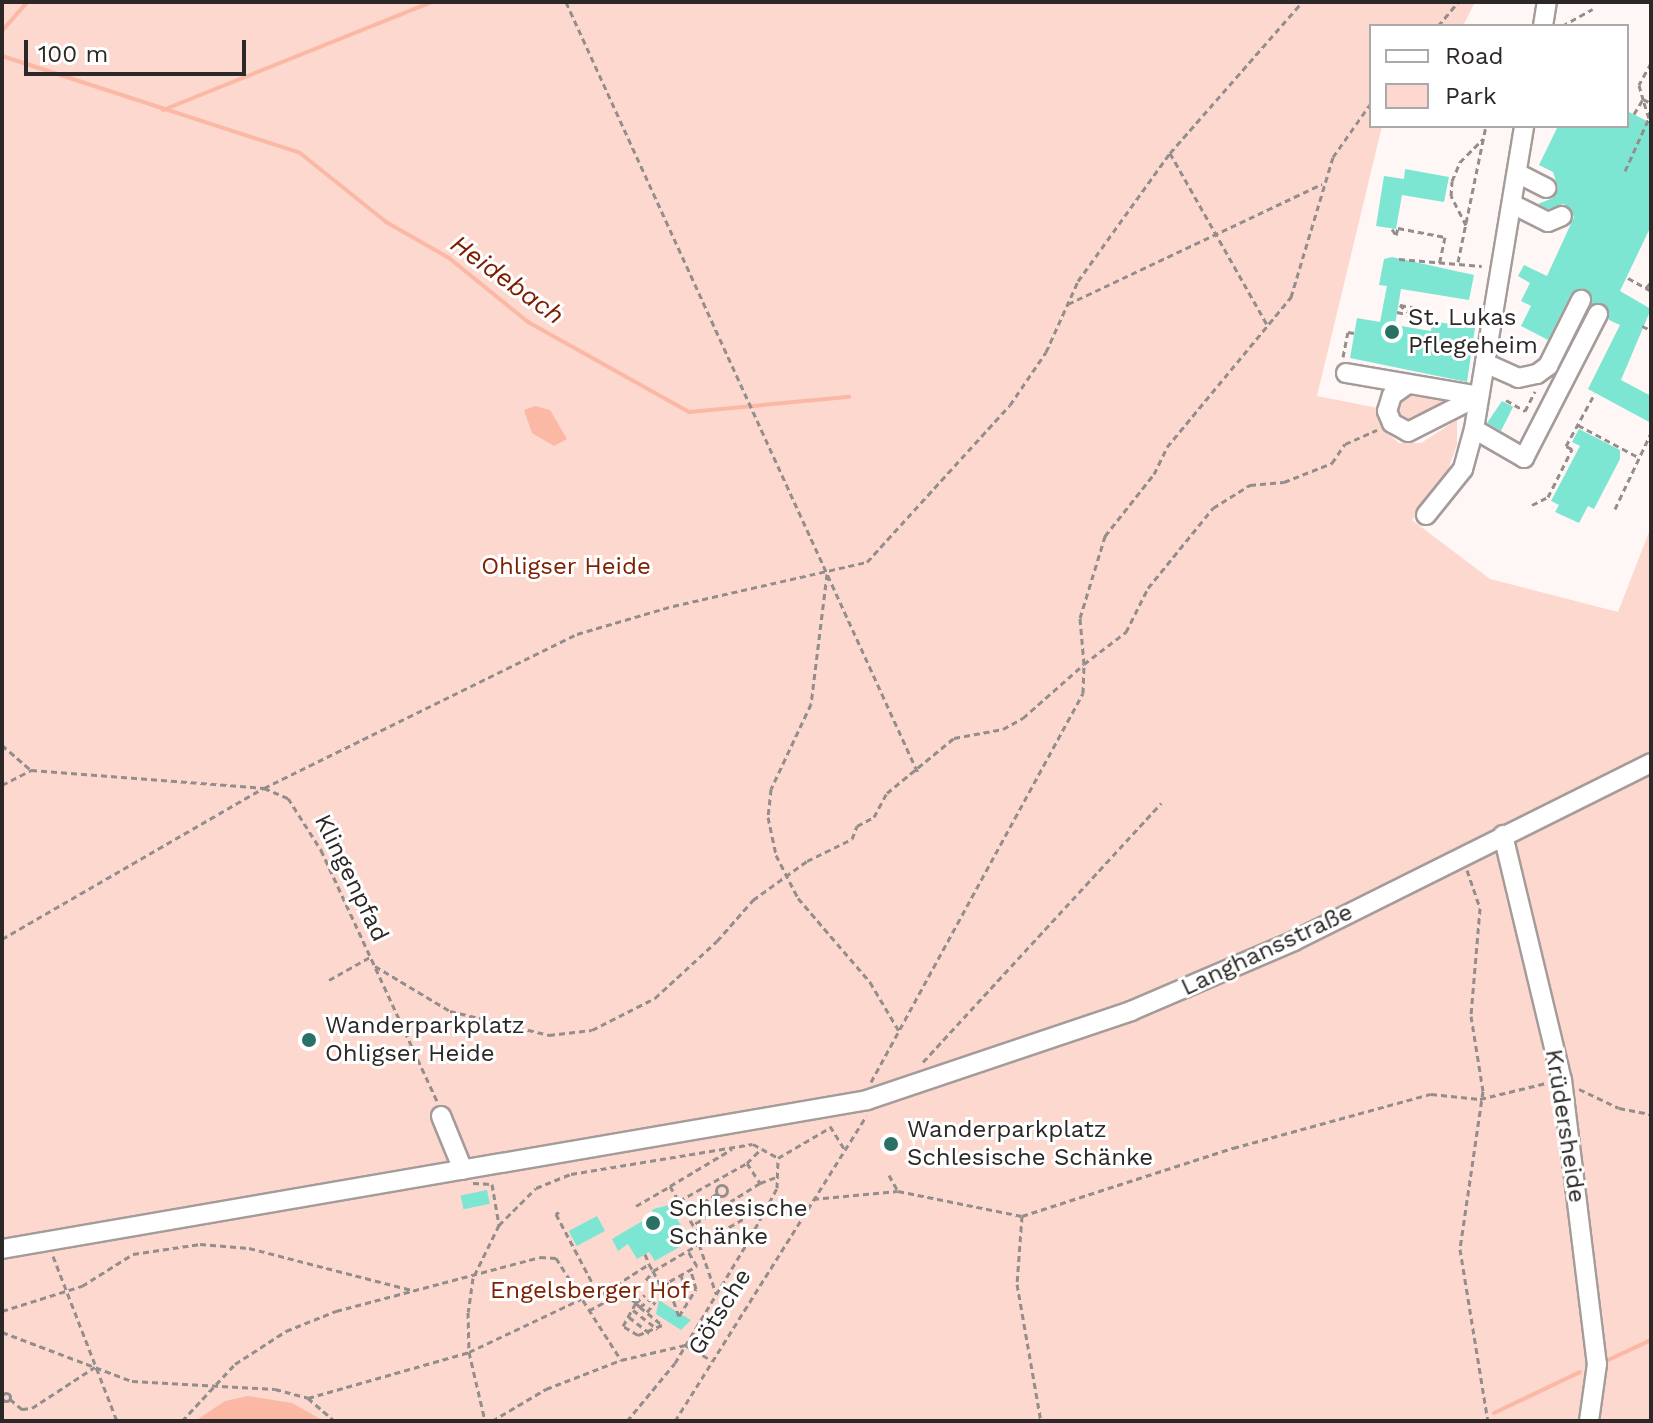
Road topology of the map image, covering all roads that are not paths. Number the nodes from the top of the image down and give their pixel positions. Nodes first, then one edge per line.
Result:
1 (1547, 2) edge
2 (1543, 24) edge
3 (1524, 128) edge
4 (1517, 173) junction
5 (1546, 188) dead end
6 (1512, 204) junction
7 (1562, 216) dead end
8 (1581, 300) dead end
9 (1598, 314) dead end
10 (1485, 363) junction
11 (1344, 366) road end
12 (1408, 384) junction
13 (1479, 396) junction
14 (1474, 429) junction
15 (1426, 515) dead end
16 (1651, 763) edge
17 (1503, 835) junction
18 (441, 1116) road end
19 (467, 1174) junction
20 (2, 1249) edge
21 (1589, 1421) edge

1 - 2 street
3 - 4 street
4 - 5 street
4 - 6 street
6 - 7 street
6 - 10 street
8 - 10 street
9 - 14 street
10 - 13 street
11 - 12 street
12 - 13 street
12 - 13 street
13 - 14 street
14 - 15 street
16 - 17 street, Langhansstraße
17 - 19 street, Langhansstraße
17 - 21 street, Krüdersheide
18 - 19 street
19 - 20 street

